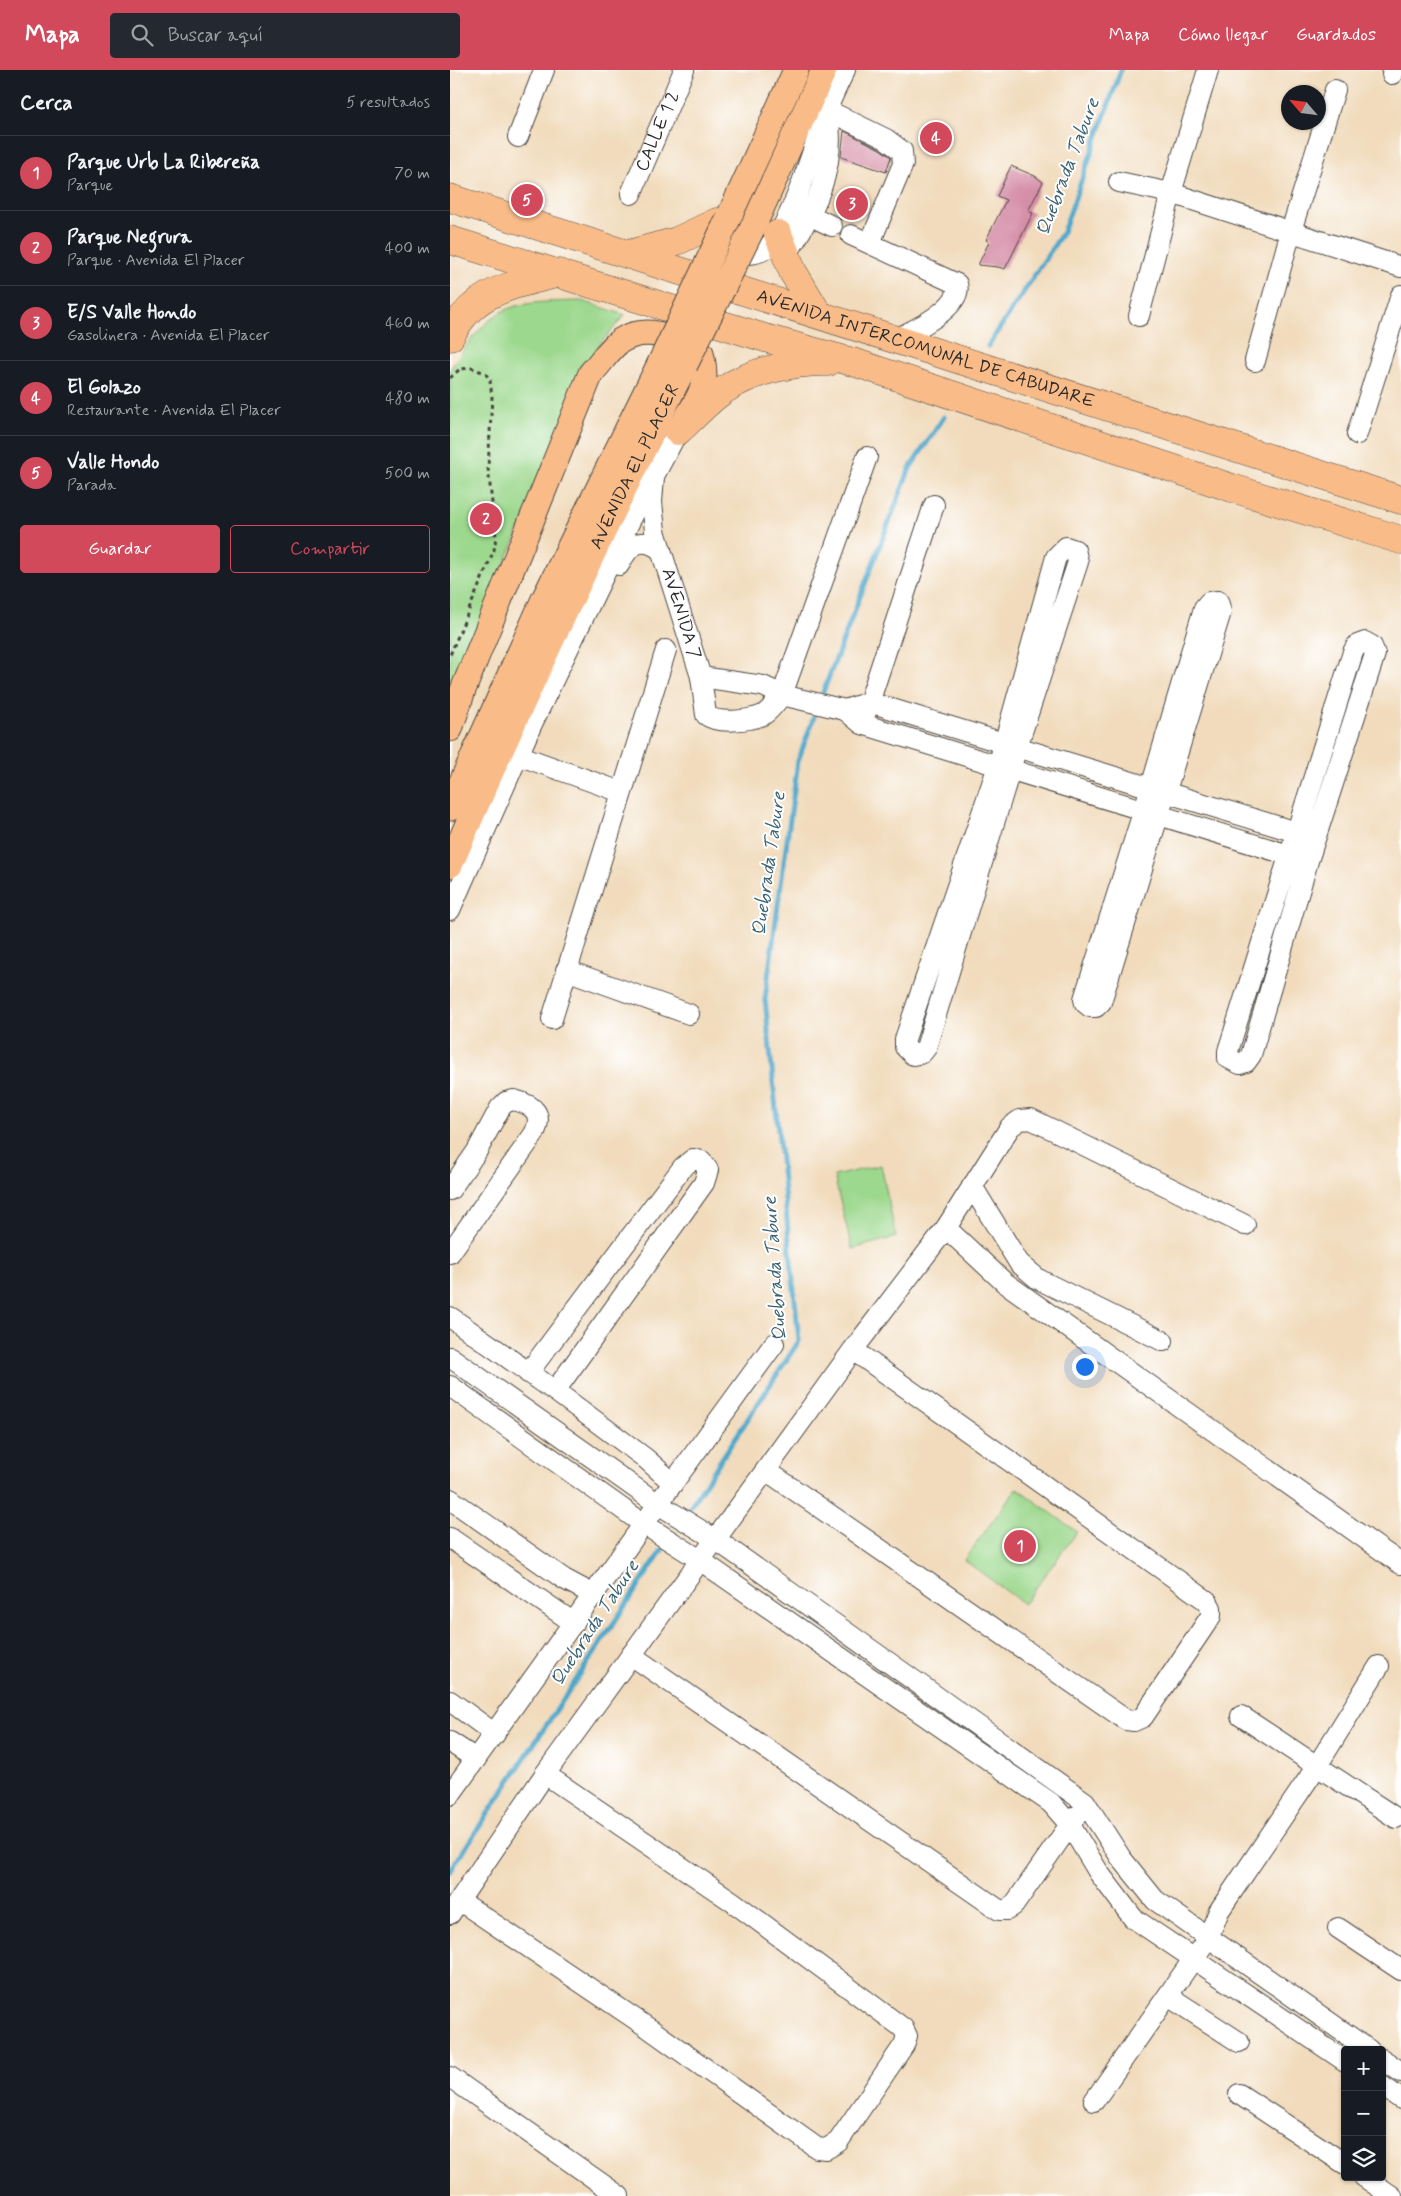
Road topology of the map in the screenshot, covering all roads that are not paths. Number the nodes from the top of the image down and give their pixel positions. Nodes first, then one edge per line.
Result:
1 (544, 70) edge
2 (684, 70) edge
3 (783, 70) edge
4 (796, 70) edge
5 (824, 70) edge
6 (845, 70) edge
7 (1208, 70) edge
8 (1335, 90) dead end
9 (827, 110) junction
10 (518, 137) dead end
11 (1119, 182) dead end
12 (1171, 193) junction
13 (631, 194) dead end
14 (450, 198) edge
15 (811, 216) junction
16 (722, 221) junction
17 (832, 226) dead end
18 (1291, 230) junction
19 (852, 235) dead end
20 (450, 240) edge
21 (870, 244) junction
22 (782, 245) junction
23 (629, 254) junction
24 (1401, 267) edge
25 (560, 273) junction
26 (1401, 295) edge
27 (818, 314) junction
28 (1139, 316) dead end
29 (450, 337) edge
30 (895, 339) junction
31 (675, 360) junction
32 (1255, 361) dead end
33 (856, 363) junction
34 (678, 431) junction
35 (1358, 434) dead end
36 (867, 457) dead end
37 (654, 477) junction
38 (1401, 500) edge
39 (934, 505) dead end
40 (1401, 540) edge
41 (661, 550) junction
42 (590, 606) junction
43 (666, 650) dead end
44 (1196, 662) dead end
45 (701, 677) junction
46 (463, 690) junction
47 (782, 695) junction
48 (869, 702) junction
49 (1336, 708) junction
50 (845, 710) junction
51 (1355, 714) junction
52 (450, 720) edge
53 (862, 724) junction
54 (450, 729) edge
55 (1011, 745) junction
56 (518, 756) junction
57 (1004, 767) junction
58 (1158, 789) junction
59 (621, 792) junction
60 (450, 808) edge
61 (1150, 813) junction
62 (1306, 835) junction
63 (1300, 858) junction
64 (450, 865) edge
65 (450, 910) edge
66 (566, 970) junction
67 (689, 1014) dead end
68 (552, 1019) dead end
69 (972, 1186) junction
70 (450, 1190) edge
71 (1245, 1225) dead end
72 (946, 1228) junction
73 (450, 1253) edge
74 (450, 1317) edge
75 (1163, 1341) dead end
76 (774, 1344) dead end
77 (853, 1350) junction
78 (450, 1357) edge
79 (528, 1372) junction
80 (450, 1386) edge
81 (555, 1391) junction
82 (767, 1471) junction
83 (673, 1483) junction
84 (450, 1499) edge
85 (658, 1504) junction
86 (642, 1523) junction
87 (712, 1537) junction
88 (450, 1538) edge
89 (697, 1558) junction
90 (1401, 1564) edge
91 (594, 1595) junction
92 (574, 1623) junction
93 (631, 1655) junction
94 (1379, 1666) dead end
95 (450, 1701) edge
96 (1241, 1716) dead end
97 (495, 1734) junction
98 (450, 1742) edge
99 (476, 1759) junction
100 (1318, 1766) junction
101 (544, 1774) junction
102 (450, 1795) edge
103 (1085, 1802) junction
104 (1396, 1818) dead end
105 (1070, 1825) junction
106 (1121, 1858) junction
107 (1099, 1873) junction
108 (455, 1908) edge
109 (1338, 1928) dead end
110 (1208, 1938) junction
111 (1194, 1958) junction
112 (1401, 1970) edge
113 (1168, 1996) junction
114 (1239, 2042) dead end
115 (1363, 2046) edge
116 (1341, 2058) edge
117 (1386, 2062) edge
118 (1401, 2072) edge
119 (450, 2077) edge
120 (1386, 2089) edge
121 (1239, 2094) dead end
122 (1401, 2099) edge
123 (1094, 2102) dead end
124 (1341, 2161) edge
125 (1370, 2181) edge
126 (619, 2196) edge
127 (1392, 2196) edge

1 - 10 street
2 - 13 street, CALLE 1 2
3 - 16 street
4 - 16 main road, AVENIDA EL PLACER
5 - 31 main road, AVENIDA EL PLACER, bridge
6 - 9 street
7 - 12 street
8 - 18 street
9 - 15 street
9 - 21 street
9 - 22 street
11 - 12 street
12 - 18 street
12 - 28 street
14 - 23 highway, AVENIDA INTERCOMUNAL DE CABUDARE
15 - 17 street
15 - 22 street
16 - 22 street
16 - 23 highway
16 - 31 main road, AVENIDA EL PLACER, bridge
18 - 24 street
18 - 32 street
19 - 21 street
20 - 25 highway, AVENIDA INTERCOMUNAL DE CABUDARE
21 - 30 street
22 - 27 highway
23 - 27 highway, AVENIDA INTERCOMUNAL DE CABUDARE
25 - 29 highway
25 - 33 highway, AVENIDA INTERCOMUNAL DE CABUDARE
26 - 35 street
27 - 30 highway, AVENIDA INTERCOMUNAL DE CABUDARE
30 - 38 highway, AVENIDA INTERCOMUNAL DE CABUDARE
31 - 60 main road, AVENIDA EL PLACER
31 - 64 main road, AVENIDA EL PLACER
33 - 34 highway
33 - 40 highway, AVENIDA INTERCOMUNAL DE CABUDARE
34 - 37 street
34 - 46 main road
36 - 47 street
37 - 41 street, AVENIDA 7
37 - 42 street
39 - 48 street
41 - 42 street
41 - 45 street, AVENIDA 7
42 - 56 street
43 - 59 street
44 - 58 street
45 - 47 street, AVENIDA 7
45 - 47 street, AVENIDA 7
46 - 52 street
46 - 54 main road
47 - 50 street
48 - 50 street
48 - 53 street
48 - 55 street
49 - 51 street
49 - 51 street
49 - 62 street
50 - 53 street
51 - 62 street
53 - 57 street
55 - 55 street
55 - 57 street
55 - 58 street
56 - 59 street
56 - 65 street
57 - 57 street
57 - 61 street
58 - 61 street
58 - 62 street
59 - 66 street
61 - 61 street
61 - 63 street
62 - 63 street
63 - 63 street
66 - 67 street
66 - 68 street
69 - 71 street
69 - 72 street
69 - 75 street
70 - 73 street
72 - 77 street
72 - 90 street
74 - 79 street
76 - 83 street
77 - 82 street
77 - 82 street
78 - 85 street
79 - 81 street
79 - 81 street
80 - 86 street
81 - 83 street
82 - 87 street
83 - 85 street
84 - 91 street
85 - 86 street
85 - 87 street
86 - 89 street
86 - 91 street
87 - 89 street
87 - 103 street
88 - 92 street
89 - 93 street
89 - 105 street
91 - 92 street
92 - 97 street
93 - 101 street
93 - 105 street
94 - 100 street
95 - 97 street
96 - 100 street
97 - 99 street
98 - 99 street
99 - 102 street
100 - 104 street
100 - 110 street
101 - 108 street
101 - 108 street
103 - 105 street
103 - 106 street
105 - 107 street
106 - 107 street
106 - 110 street
107 - 111 street
109 - 112 street
110 - 111 street
110 - 115 street
111 - 113 street
111 - 116 street
113 - 114 street
113 - 123 street
117 - 118 street
119 - 126 street
120 - 122 street
121 - 124 street
125 - 127 street

